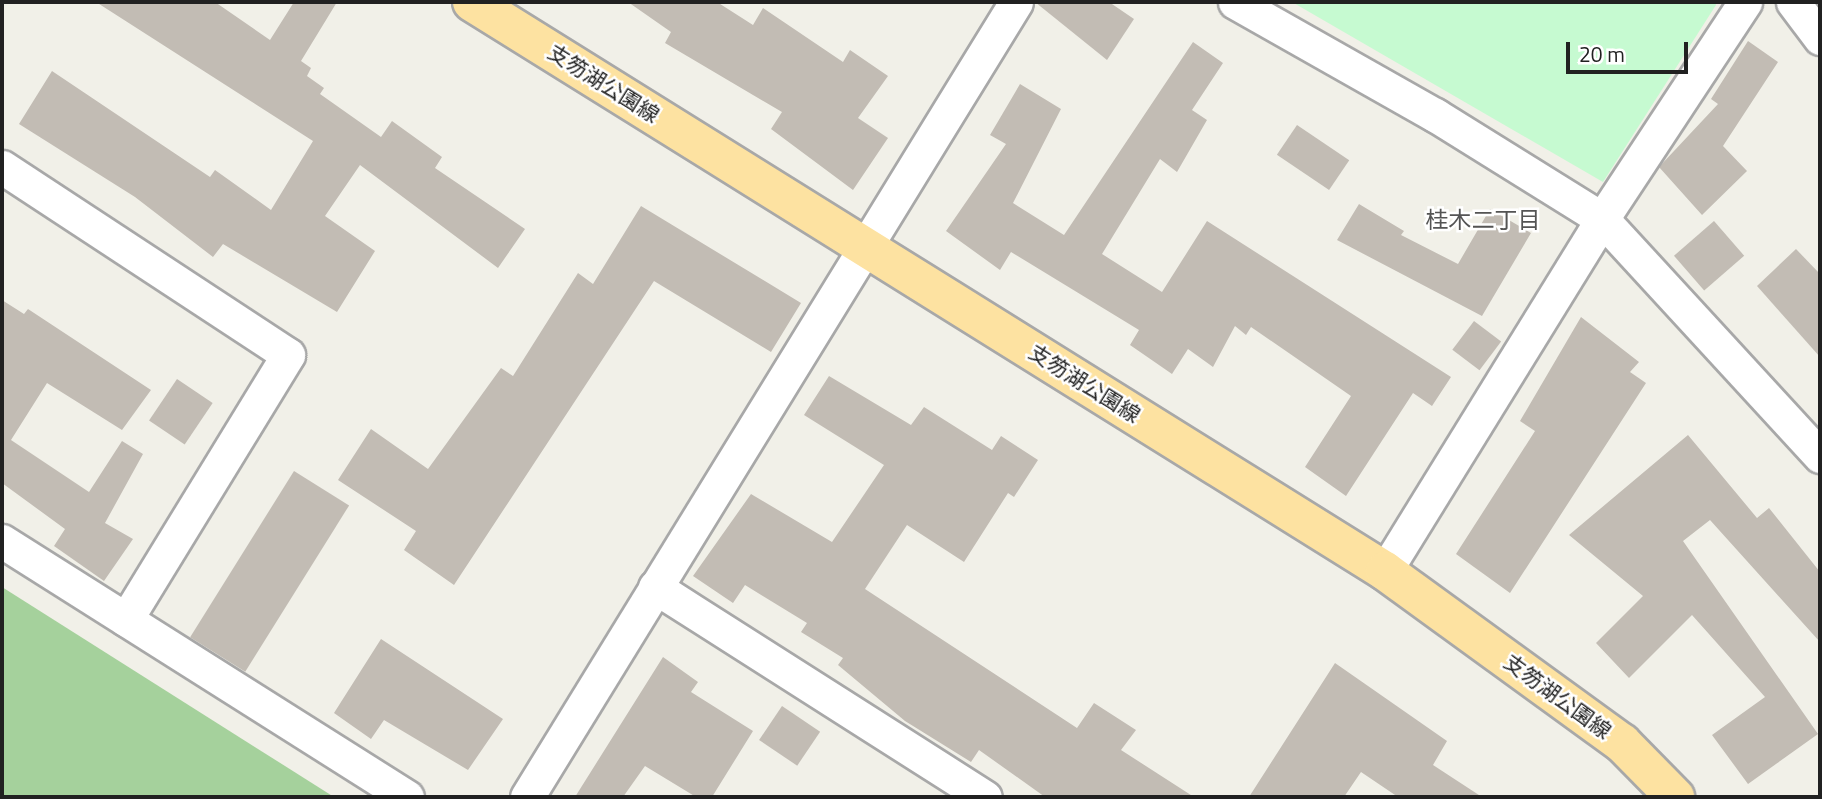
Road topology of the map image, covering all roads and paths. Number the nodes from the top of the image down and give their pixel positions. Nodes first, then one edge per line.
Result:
1 (472, 2) edge
2 (1016, 2) edge
3 (1235, 2) edge
4 (1745, 2) edge
5 (1793, 2) edge
6 (1820, 38) edge
7 (2, 167) edge
8 (1602, 219) junction
9 (864, 244) junction
10 (1820, 456) edge
11 (2, 541) edge
12 (1385, 570) junction
13 (655, 587) junction
14 (126, 619) junction
15 (407, 797) edge
16 (527, 797) edge
17 (985, 797) edge
18 (1675, 797) edge

1 - 9 main road, 支笏湖公園線
2 - 9 street
3 - 8 street
4 - 8 street
5 - 6 street
7 - 14 street
8 - 10 street
8 - 12 street
9 - 12 main road, 支笏湖公園線
9 - 13 street
11 - 14 street
12 - 18 main road, 支笏湖公園線
13 - 16 street
13 - 17 street
14 - 15 street

